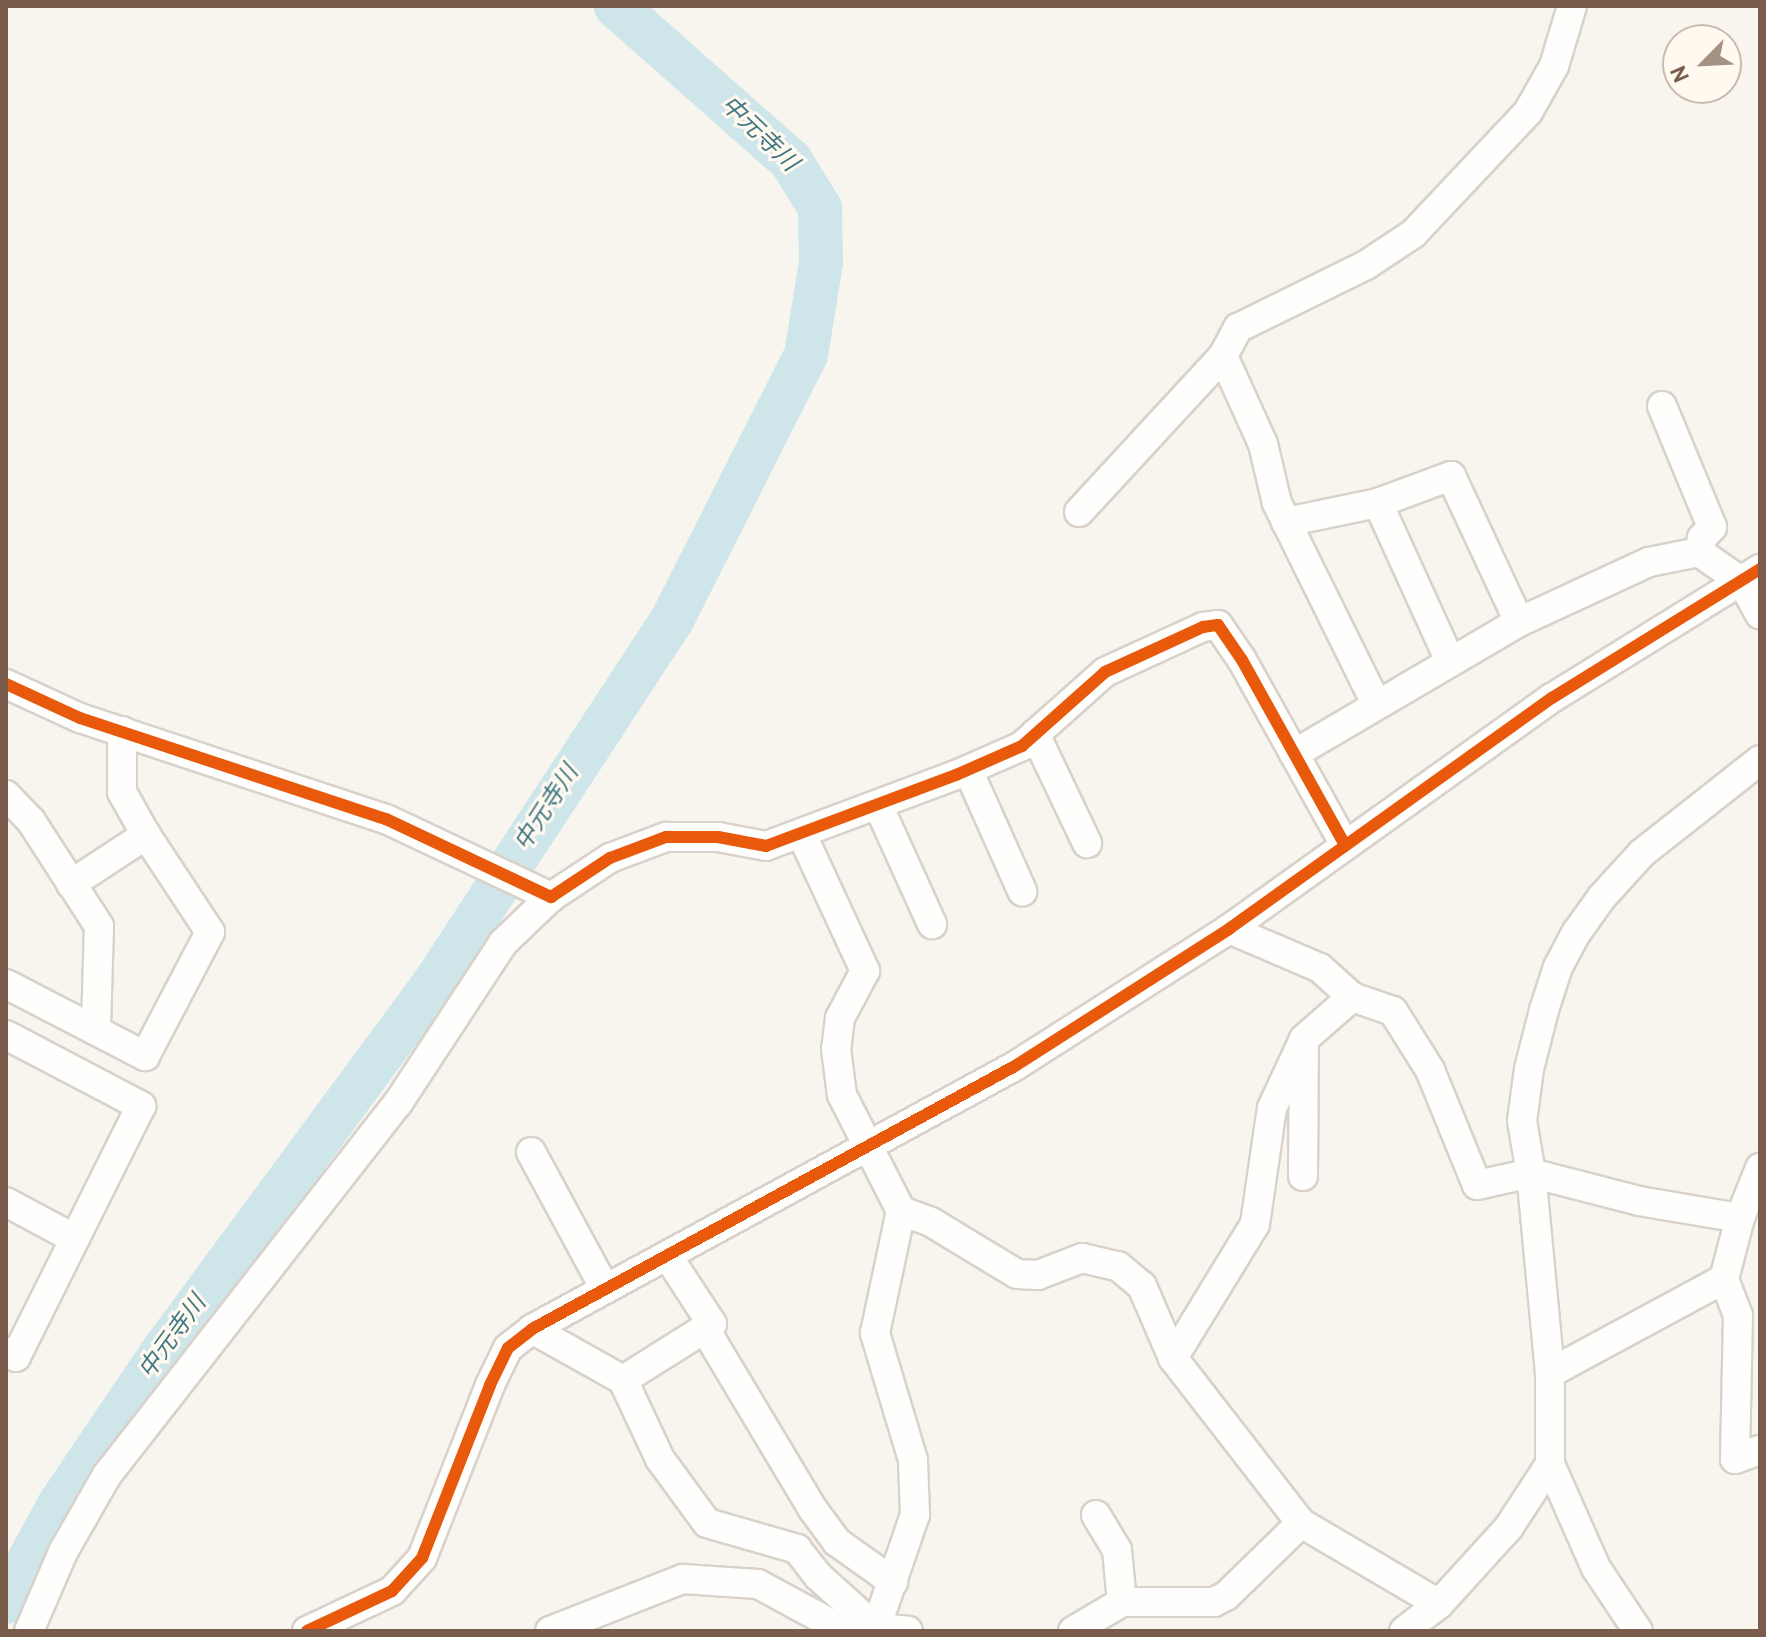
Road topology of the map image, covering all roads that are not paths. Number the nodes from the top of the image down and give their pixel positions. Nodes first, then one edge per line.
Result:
1 (1572, 6) edge
2 (1223, 356) junction
3 (1662, 406) dead end
4 (1378, 503) junction
5 (1079, 512) dead end
6 (1286, 522) junction
7 (1699, 552) junction
8 (1751, 575) edge
9 (1760, 614) edge
10 (1519, 622) junction
11 (1450, 661) junction
12 (6, 684) edge
13 (1376, 703) junction
14 (122, 731) junction
15 (1035, 734) junction
16 (1294, 754) junction
17 (1760, 760) edge
18 (968, 770) junction
19 (6, 795) edge
20 (878, 805) junction
21 (146, 835) junction
22 (802, 835) junction
23 (1087, 843) dead end
24 (1345, 845) junction
25 (71, 884) junction
26 (540, 891) junction
27 (1022, 891) dead end
28 (932, 924) dead end
29 (1229, 929) junction
30 (6, 984) edge
31 (1352, 997) junction
32 (101, 1033) junction
33 (6, 1035) edge
34 (1304, 1039) junction
35 (86, 1077) junction
36 (866, 1145) junction
37 (531, 1152) dead end
38 (1760, 1168) edge
39 (1531, 1173) junction
40 (1303, 1176) dead end
41 (6, 1202) edge
42 (901, 1211) junction
43 (1740, 1218) junction
44 (75, 1239) junction
45 (667, 1255) junction
46 (1724, 1279) junction
47 (605, 1289) junction
48 (532, 1329) junction
49 (705, 1329) junction
50 (1173, 1358) junction
51 (9, 1361) edge
52 (1550, 1373) junction
53 (623, 1380) junction
54 (1760, 1450) edge
55 (1550, 1464) junction
56 (1096, 1515) dead end
57 (1301, 1523) junction
58 (893, 1582) junction
59 (1122, 1602) junction
60 (1439, 1604) junction
61 (876, 1628) junction
62 (29, 1631) edge
63 (307, 1631) edge
64 (550, 1631) edge
65 (908, 1631) edge
66 (1073, 1631) edge
67 (1404, 1631) edge
68 (1638, 1631) edge

1 - 2 street
2 - 5 street
2 - 6 street
3 - 7 street
4 - 6 street
4 - 10 street
4 - 11 street
6 - 13 street
7 - 8 street
7 - 10 street
8 - 9 street
8 - 24 street
10 - 11 street
11 - 13 street
12 - 14 street
13 - 16 street
14 - 21 street
14 - 26 street
15 - 16 street
15 - 18 street
15 - 23 street
16 - 24 street
17 - 39 street
18 - 20 street
18 - 27 street
19 - 25 street
20 - 22 street
20 - 28 street
21 - 25 street
21 - 32 street
22 - 26 street
22 - 36 street
24 - 29 street
25 - 32 street
26 - 62 street
29 - 31 street
29 - 36 street
30 - 32 street
31 - 34 street
31 - 39 street
32 - 35 street
33 - 35 street
34 - 40 street
34 - 50 street
35 - 44 street
36 - 42 street
36 - 45 street
37 - 47 street
38 - 43 street
39 - 43 street
39 - 52 street
41 - 44 street
42 - 50 street
42 - 58 street
43 - 46 street
44 - 51 street
45 - 47 street
45 - 49 street
46 - 52 street
46 - 54 street
47 - 48 street
48 - 53 street
48 - 63 street
49 - 53 street
49 - 58 street
50 - 57 street
52 - 55 street
53 - 61 street
55 - 60 street
55 - 68 street
56 - 59 street
57 - 59 street
57 - 60 street
58 - 61 street
59 - 66 street
60 - 67 street
61 - 64 street
61 - 65 street

